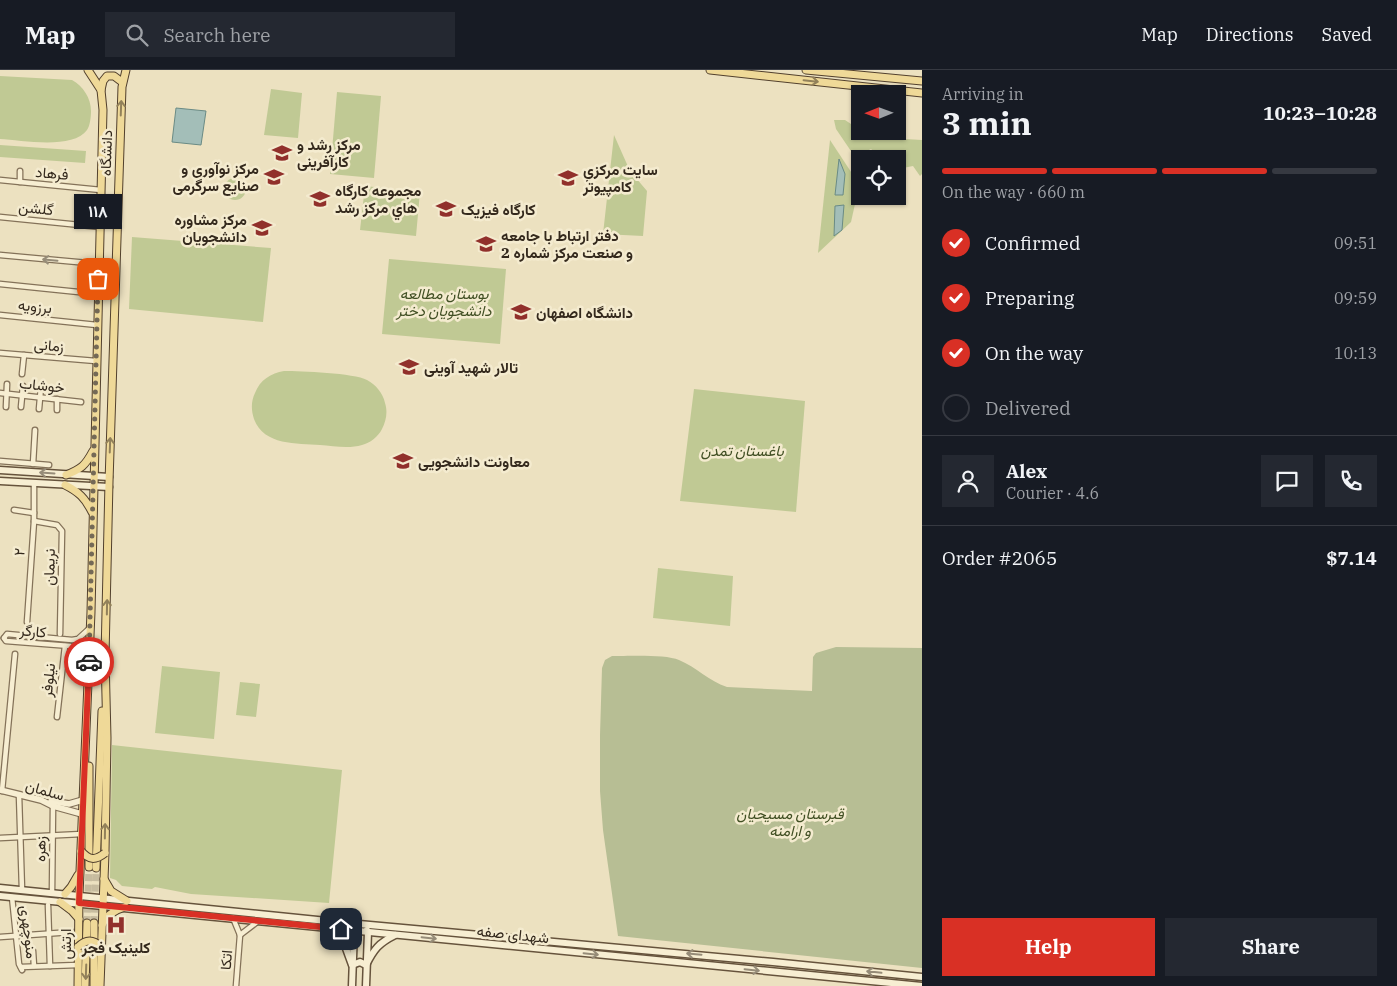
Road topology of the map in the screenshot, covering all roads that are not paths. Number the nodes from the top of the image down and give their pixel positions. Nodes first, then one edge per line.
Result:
1 (88, 70) edge
2 (126, 70) edge
3 (710, 70) edge
4 (807, 70) edge
5 (840, 72) edge
6 (122, 82) junction
7 (922, 82) edge
8 (101, 90) junction
9 (922, 93) edge
10 (20, 171) dead end
11 (0, 180) edge
12 (20, 182) junction
13 (101, 190) junction
14 (0, 217) edge
15 (100, 227) junction
16 (0, 255) edge
17 (99, 264) junction
18 (0, 284) edge
19 (98, 294) junction
20 (0, 315) edge
21 (97, 325) junction
22 (0, 353) edge
23 (24, 355) junction
24 (96, 361) junction
25 (22, 374) dead end
26 (7, 384) dead end
27 (23, 386) dead end
28 (41, 387) dead end
29 (0, 394) edge
30 (6, 394) junction
31 (22, 396) junction
32 (40, 398) junction
33 (58, 399) junction
34 (81, 402) dead end
35 (6, 407) dead end
36 (21, 407) dead end
37 (39, 409) dead end
38 (57, 410) dead end
39 (35, 430) dead end
40 (94, 451) junction
41 (0, 460) edge
42 (33, 464) junction
43 (49, 465) dead end
44 (0, 470) edge
45 (66, 475) junction
46 (93, 476) junction
47 (110, 477) junction
48 (0, 481) edge
49 (34, 483) junction
50 (65, 485) junction
51 (93, 487) junction
52 (109, 487) junction
53 (14, 510) dead end
54 (34, 513) junction
55 (93, 515) junction
56 (34, 521) junction
57 (28, 622) dead end
58 (90, 628) junction
59 (60, 634) dead end
60 (65, 646) junction
61 (15, 654) dead end
62 (106, 656) junction
63 (89, 661) junction
64 (57, 717) dead end
65 (1, 791) edge
66 (19, 795) junction
67 (42, 800) junction
68 (83, 800) junction
69 (53, 806) junction
70 (73, 807) junction
71 (82, 814) junction
72 (53, 834) junction
73 (82, 834) junction
74 (20, 836) junction
75 (0, 838) edge
76 (81, 851) junction
77 (105, 852) junction
78 (80, 870) junction
79 (104, 878) junction
80 (0, 888) edge
81 (22, 890) junction
82 (52, 893) junction
83 (0, 896) edge
84 (12, 897) junction
85 (73, 898) junction
86 (102, 901) junction
87 (48, 902) junction
88 (60, 902) junction
89 (126, 904) junction
90 (233, 918) junction
91 (78, 919) junction
92 (258, 921) junction
93 (362, 924) junction
94 (101, 928) junction
95 (328, 928) junction
96 (354, 930) junction
97 (72, 932) dead end
98 (368, 932) junction
99 (49, 934) junction
100 (240, 935) junction
101 (397, 935) junction
102 (16, 936) junction
103 (0, 937) edge
104 (78, 947) junction
105 (101, 947) junction
106 (33, 951) dead end
107 (732, 958) junction
108 (78, 965) junction
109 (352, 965) junction
110 (366, 965) junction
111 (34, 966) junction
112 (50, 966) junction
113 (732, 968) junction
114 (922, 977) edge
115 (78, 986) edge
116 (85, 986) edge
117 (94, 986) edge
118 (100, 986) edge
119 (236, 986) edge
120 (352, 986) edge
121 (366, 986) edge
122 (922, 986) edge

1 - 8 main road, دانشگاه
2 - 6 main road, دانشگاه
3 -> 9 main road
4 - 5 main road
5 - 7 main road
6 - 8 main road
47 -> 6 main road, دانشگاه
8 - 13 main road, دانشگاه
10 - 12 street
11 - 12 street, فرهاد
12 - 13 street, فرهاد
13 - 15 main road, دانشگاه
14 - 15 street, گلشن
15 - 17 main road, دانشگاه
17 -> 16 street
17 - 19 main road, دانشگاه
18 - 19 street
19 - 21 main road, دانشگاه
20 - 21 street, برزویه
21 - 24 main road, دانشگاه
22 - 23 street, زمانی
23 - 24 street, زمانی
23 - 25 street
24 - 40 main road, دانشگاه
26 - 30 street
27 - 31 street
28 - 32 street
29 - 30 street, خوشاب
30 - 31 street, خوشاب
30 - 35 street
31 - 32 street, خوشاب
31 - 36 street
32 - 33 street, خوشاب
32 - 37 street
33 - 34 street, خوشاب
33 - 38 street
39 - 42 street
40 - 45 main road
40 - 46 main road, دانشگاه
41 - 42 street
42 - 43 street
45 -> 44 main road
45 - 46 main road
46 - 47 main road
46 - 51 main road, دانشگاه
47 - 52 main road, دانشگاه
48 - 49 main road
49 - 50 main road
49 - 54 street, ۲
50 - 51 main road
50 - 55 main road
51 - 52 main road
51 - 55 main road
62 -> 52 main road, دانشگاه
53 - 54 street
54 - 56 street, ۲
55 - 58 main road
56 - 57 street, ۲
56 - 59 street, نریمان
58 - 60 street, کارگر
58 - 63 main road
60 - 63 street, کارگر
60 - 64 street, نیلوفر
61 - 65 street
62 - 63 main road
77 -> 62 main road, دانشگاه
63 - 68 main road
65 - 66 street, سلمان
66 - 67 street, سلمان
66 - 74 street
67 - 69 street, سلمان
67 - 70 street
68 - 70 street
68 - 71 main road
69 - 70 street, سلمان
69 - 72 street, زهره
70 - 71 street, سلمان
71 - 73 main road
72 - 73 street
72 - 74 street
72 - 82 street, زهره
73 - 76 main road
74 - 75 street
74 - 81 street
76 - 77 main road, bridge
76 - 78 main road
77 - 79 main road, دانشگاه
78 - 85 main road
78 - 85 main road
79 - 86 main road, دانشگاه
79 - 89 main road
80 - 81 main road
81 - 82 main road
82 - 85 main road
83 - 84 main road
84 - 87 main road
84 - 102 street, منوچهری
85 - 86 main road
85 - 86 main road
85 - 88 main road
85 - 91 main road, ارتش
86 - 89 main road, شهدای صفه
86 - 94 main road
87 - 88 main road
87 - 99 street
88 - 91 main road
89 - 90 main road, شهدای صفه
89 - 93 main road, شهدای صفه
89 - 94 main road
90 - 92 main road, شهدای صفه
90 - 100 street
91 - 104 main road, ارتش
92 - 95 main road, شهدای صفه
92 - 100 street
93 - 96 main road
93 - 98 main road
107 -> 93 main road, شهدای صفه
94 - 105 main road
95 - 96 main road, شهدای صفه
95 - 109 main road
96 - 98 main road, شهدای صفه
96 - 109 main road
97 - 99 street
98 - 101 main road, شهدای صفه
98 - 110 main road
99 - 102 street
99 - 112 street
100 - 119 street, اتکا
101 - 110 main road
101 -> 113 main road, شهدای صفه
102 - 103 street
102 - 111 street, منوچهری
104 - 105 main road, bridge
104 - 108 main road, ارتش
105 - 118 main road
106 - 111 street
107 - 113 main road
114 -> 107 main road, شهدای صفه
108 - 112 street
108 - 115 main road, ارتش
109 - 110 main road
109 - 120 main road
110 - 121 main road
111 - 112 street
113 -> 122 main road, شهدای صفه
117 -> 116 main road

